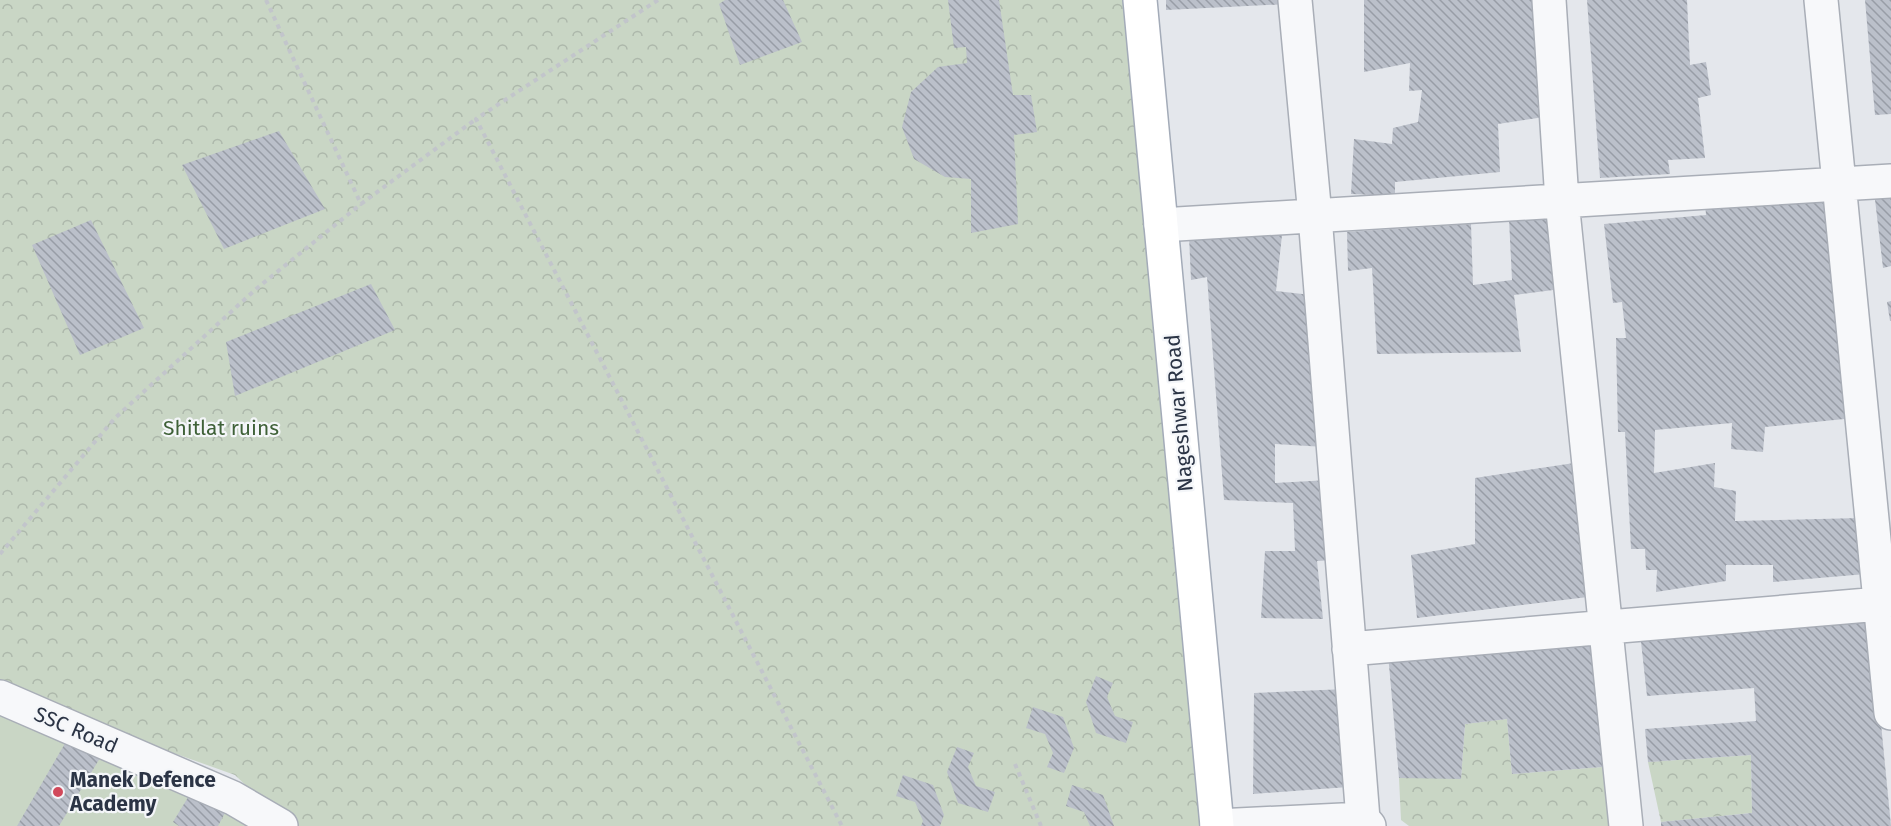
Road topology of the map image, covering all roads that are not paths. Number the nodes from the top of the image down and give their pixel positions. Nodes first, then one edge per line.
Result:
1 (1140, 0) edge
2 (1295, 0) edge
3 (1549, 0) edge
4 (1821, 0) edge
5 (1891, 181) edge
6 (1839, 184) junction
7 (1562, 201) junction
8 (1316, 216) junction
9 (1161, 225) junction
10 (1880, 604) junction
11 (1604, 628) junction
12 (1349, 649) junction
13 (0, 697) edge
14 (1891, 712) edge
15 (1366, 823) edge
16 (281, 826) edge
17 (1217, 826) edge
18 (1626, 826) edge

1 - 9 main road, Nageshwar Road
2 - 8 street
3 - 7 street
4 - 6 street
5 - 6 street
6 - 7 street
6 - 10 street
7 - 8 street
7 - 11 street
8 - 9 street
8 - 12 street
9 - 17 main road, Nageshwar Road
10 - 11 street
10 - 14 street
11 - 12 street
11 - 18 street
12 - 15 street
13 - 16 street, SSC Road
15 - 17 street

